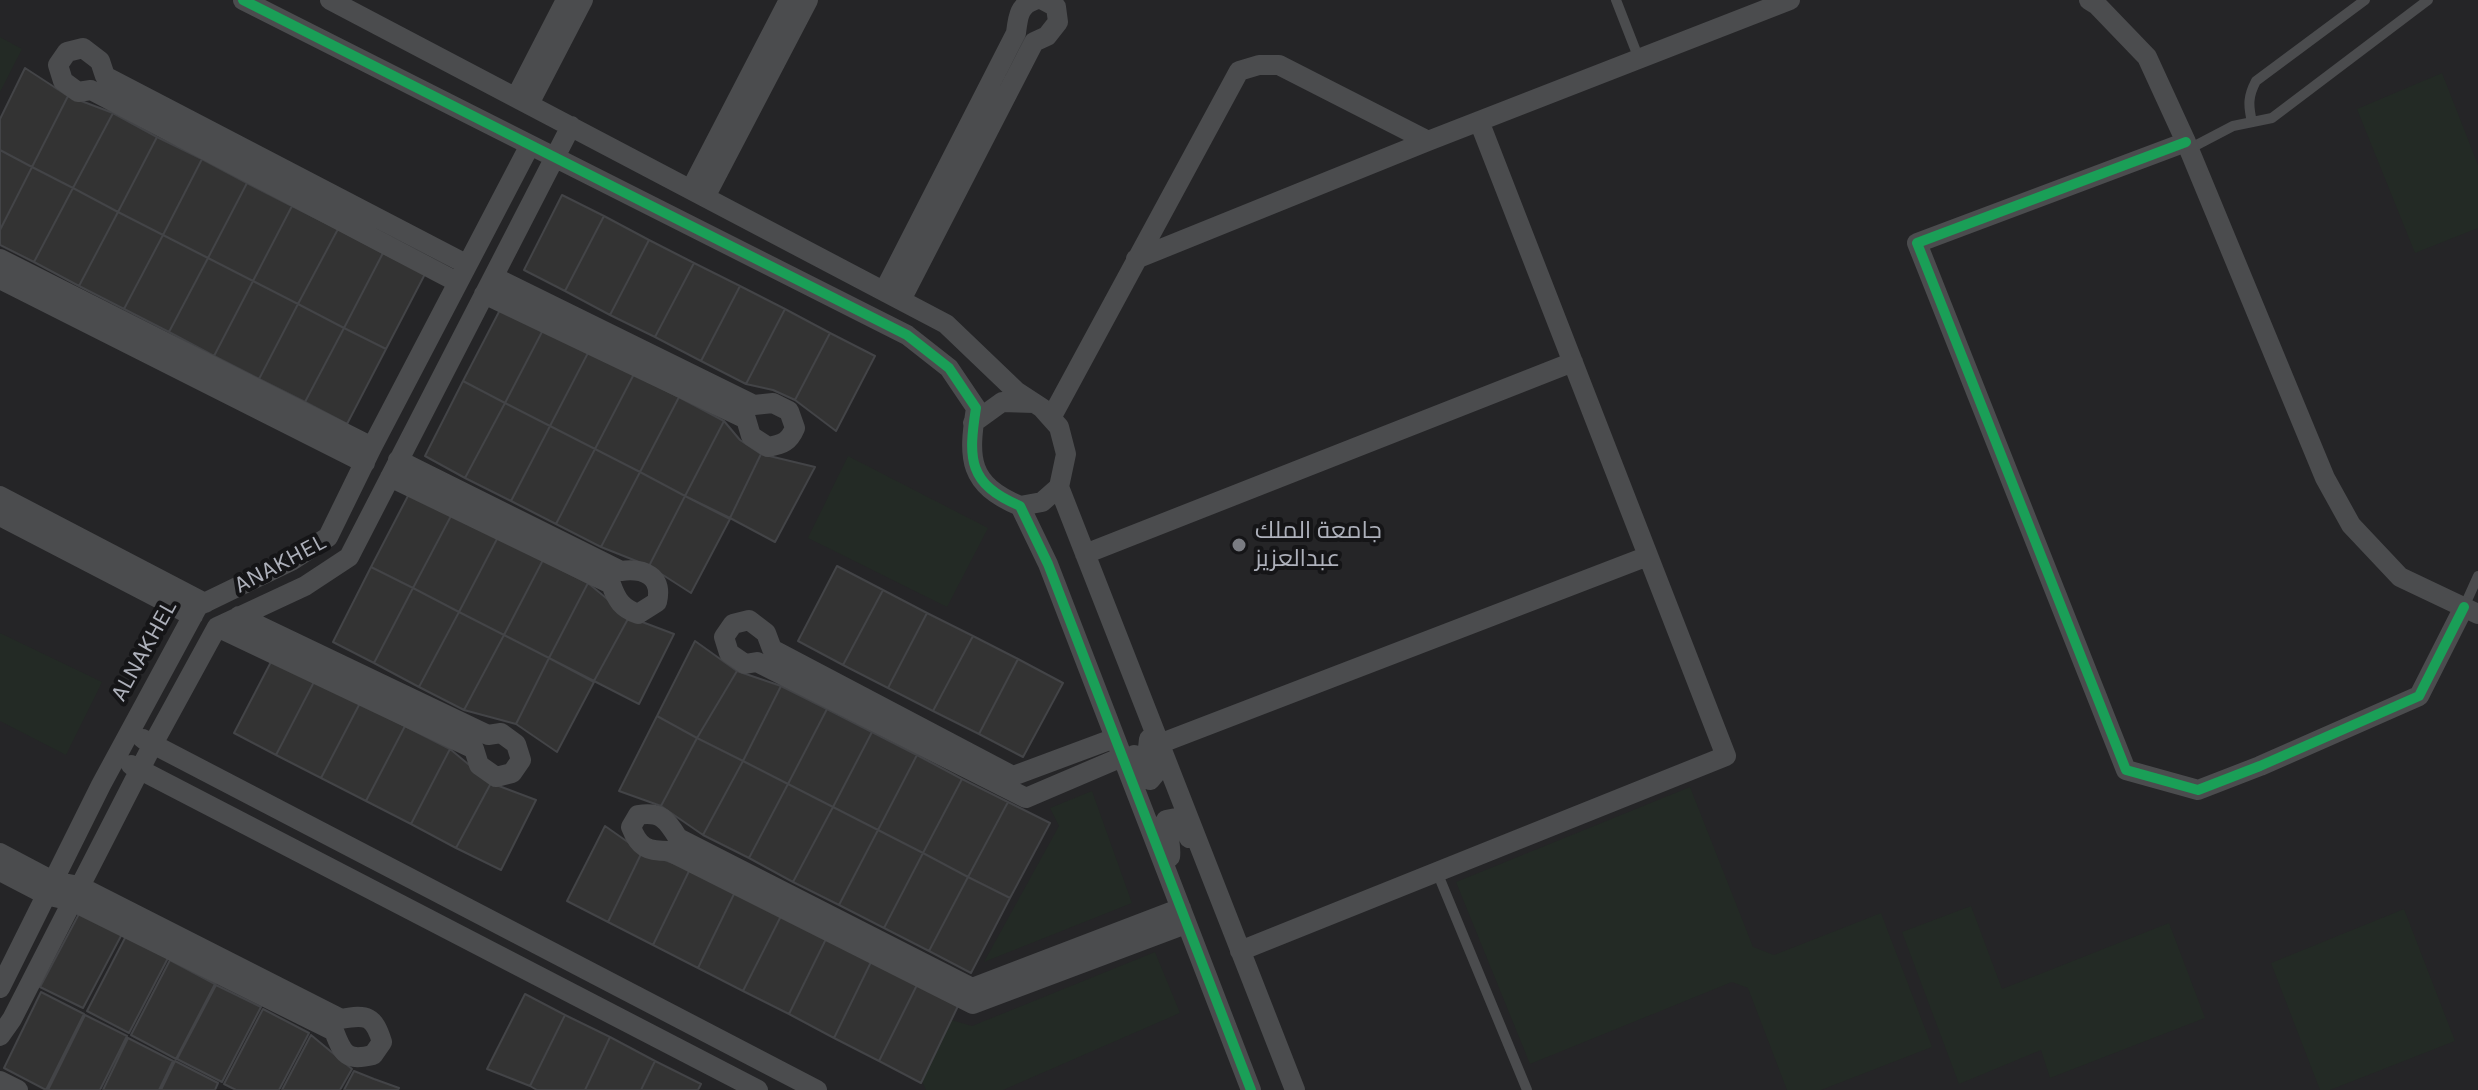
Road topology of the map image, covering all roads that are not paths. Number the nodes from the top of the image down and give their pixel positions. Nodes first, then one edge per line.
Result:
1 (243, 0) edge
2 (566, 0) edge
3 (583, 0) edge
4 (789, 0) edge
5 (808, 0) edge
6 (1035, 0) edge
7 (1043, 0) edge
8 (1616, 0) edge
9 (1790, 0) edge
10 (2089, 0) edge
11 (2365, 0) edge
12 (2428, 0) edge
13 (337, 2) edge
14 (1639, 59) junction
15 (523, 100) junction
16 (1479, 121) junction
17 (2252, 122) junction
18 (571, 126) junction
19 (1428, 141) junction
20 (530, 145) junction
21 (2187, 146) junction
22 (555, 158) junction
23 (698, 193) junction
24 (0, 259) edge
25 (1136, 259) junction
26 (462, 273) junction
27 (0, 279) edge
28 (489, 286) junction
29 (893, 296) junction
30 (1573, 362) junction
31 (1034, 403) junction
32 (1051, 418) junction
33 (973, 423) junction
34 (368, 455) junction
35 (394, 468) junction
36 (1059, 487) junction
37 (0, 496) edge
38 (1020, 506) junction
39 (0, 516) edge
40 (1085, 554) junction
41 (1648, 556) junction
42 (2478, 576) edge
43 (199, 609) junction
44 (2471, 610) edge
45 (239, 616) junction
46 (217, 627) junction
47 (1151, 724) junction
48 (129, 732) junction
49 (1115, 738) junction
50 (153, 744) junction
51 (1159, 744) junction
52 (118, 756) junction
53 (140, 770) junction
54 (0, 853) edge
55 (0, 871) edge
56 (1209, 872) junction
57 (1437, 872) junction
58 (1167, 874) junction
59 (50, 888) junction
60 (76, 894) junction
61 (1183, 916) junction
62 (1240, 951) junction
63 (0, 988) edge
64 (0, 1036) edge
65 (0, 1081) edge
66 (18, 1090) edge
67 (758, 1090) edge
68 (817, 1090) edge
69 (1251, 1090) edge
70 (1295, 1090) edge
71 (1527, 1090) edge

1 - 20 street
2 - 15 street
3 - 15 street
4 - 23 street
5 - 23 street
6 - 29 street
7 - 29 street
8 - 14 lane
9 - 14 street
10 - 21 street
11 - 17 lane
12 - 17 lane
13 - 15 street
14 - 16 street
15 - 18 street
16 - 19 street
16 - 30 street
17 - 21 lane
18 - 22 street, ANAKHEL
18 - 23 street
19 - 25 street
19 - 25 street
20 - 22 street
20 - 26 street, ALNAKHEL
21 - 44 street
21 - 44 street
22 - 28 street, ANAKHEL
22 - 33 street
23 - 29 street
24 - 34 street
25 - 32 street
26 - 26 street
26 - 34 street, ALNAKHEL
27 - 34 street
28 - 28 street
28 - 35 street, ANAKHEL
29 - 31 street
30 - 40 street
30 - 41 street
31 - 32 street
31 - 33 street
32 - 36 street
33 - 38 street
34 - 43 street, ALNAKHEL
35 - 35 street
35 - 45 street, ANAKHEL
36 - 38 street
36 - 40 street
37 - 43 street
38 - 49 street
39 - 43 street
40 - 47 street
41 - 51 street
41 - 57 street
42 - 44 lane
43 - 48 street, ALNAKHEL
45 - 46 street, ANAKHEL
45 - 46 street
46 - 50 street
47 - 49 street
47 - 51 street
48 - 50 street
48 - 52 street, ALNAKHEL
49 - 49 street
49 - 58 street
50 - 53 street
50 - 68 street
51 - 56 street
52 - 53 street
52 - 59 street, ALNAKHEL
53 - 60 street
53 - 67 street
54 - 59 street
55 - 59 street
56 - 58 street
56 - 62 street
57 - 62 street
57 - 71 lane
58 - 61 street
59 - 60 street
59 - 63 street, ALNAKHEL
60 - 60 street
60 - 64 street
61 - 61 street
61 - 69 street
62 - 70 street
65 - 66 street

